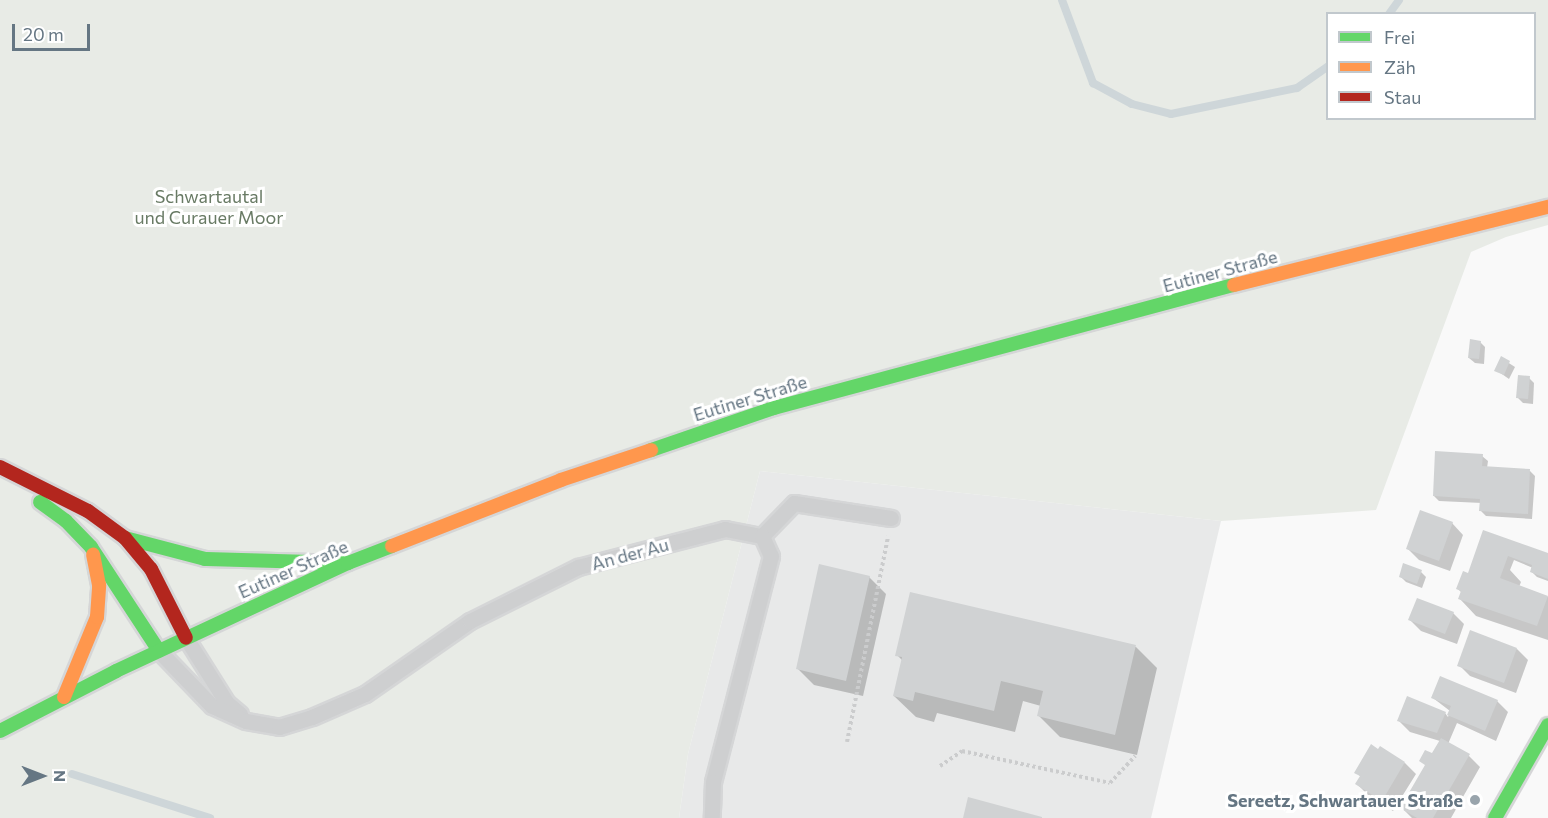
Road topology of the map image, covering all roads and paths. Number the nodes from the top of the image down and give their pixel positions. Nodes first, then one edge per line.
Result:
1 (1548, 207) edge
2 (0, 467) edge
3 (9, 488) dead end
4 (891, 518) joint
5 (762, 536) junction
6 (126, 538) junction
7 (91, 547) junction
8 (348, 563) junction
9 (186, 638) junction
10 (159, 651) junction
11 (64, 697) junction
12 (246, 721) junction
13 (1548, 725) edge
14 (0, 731) edge
15 (847, 742) dead end
16 (1135, 756) dead end
17 (940, 766) dead end
18 (712, 818) edge
19 (1495, 818) edge

1 - 8 main road, Eutiner Straße
2 - 6 main road
3 - 7 main road
4 - 5 lane
4 - 15 path
5 - 12 lane, An der Au
5 - 18 lane
6 - 8 main road
6 - 9 main road
7 - 10 main road
7 - 11 main road
8 - 9 main road, Eutiner Straße
9 - 10 main road, Eutiner Straße
9 - 12 lane
10 - 11 main road, Eutiner Straße
10 - 12 lane, An der Au
11 - 14 main road, Eutiner Straße
13 - 19 main road
16 - 17 path

